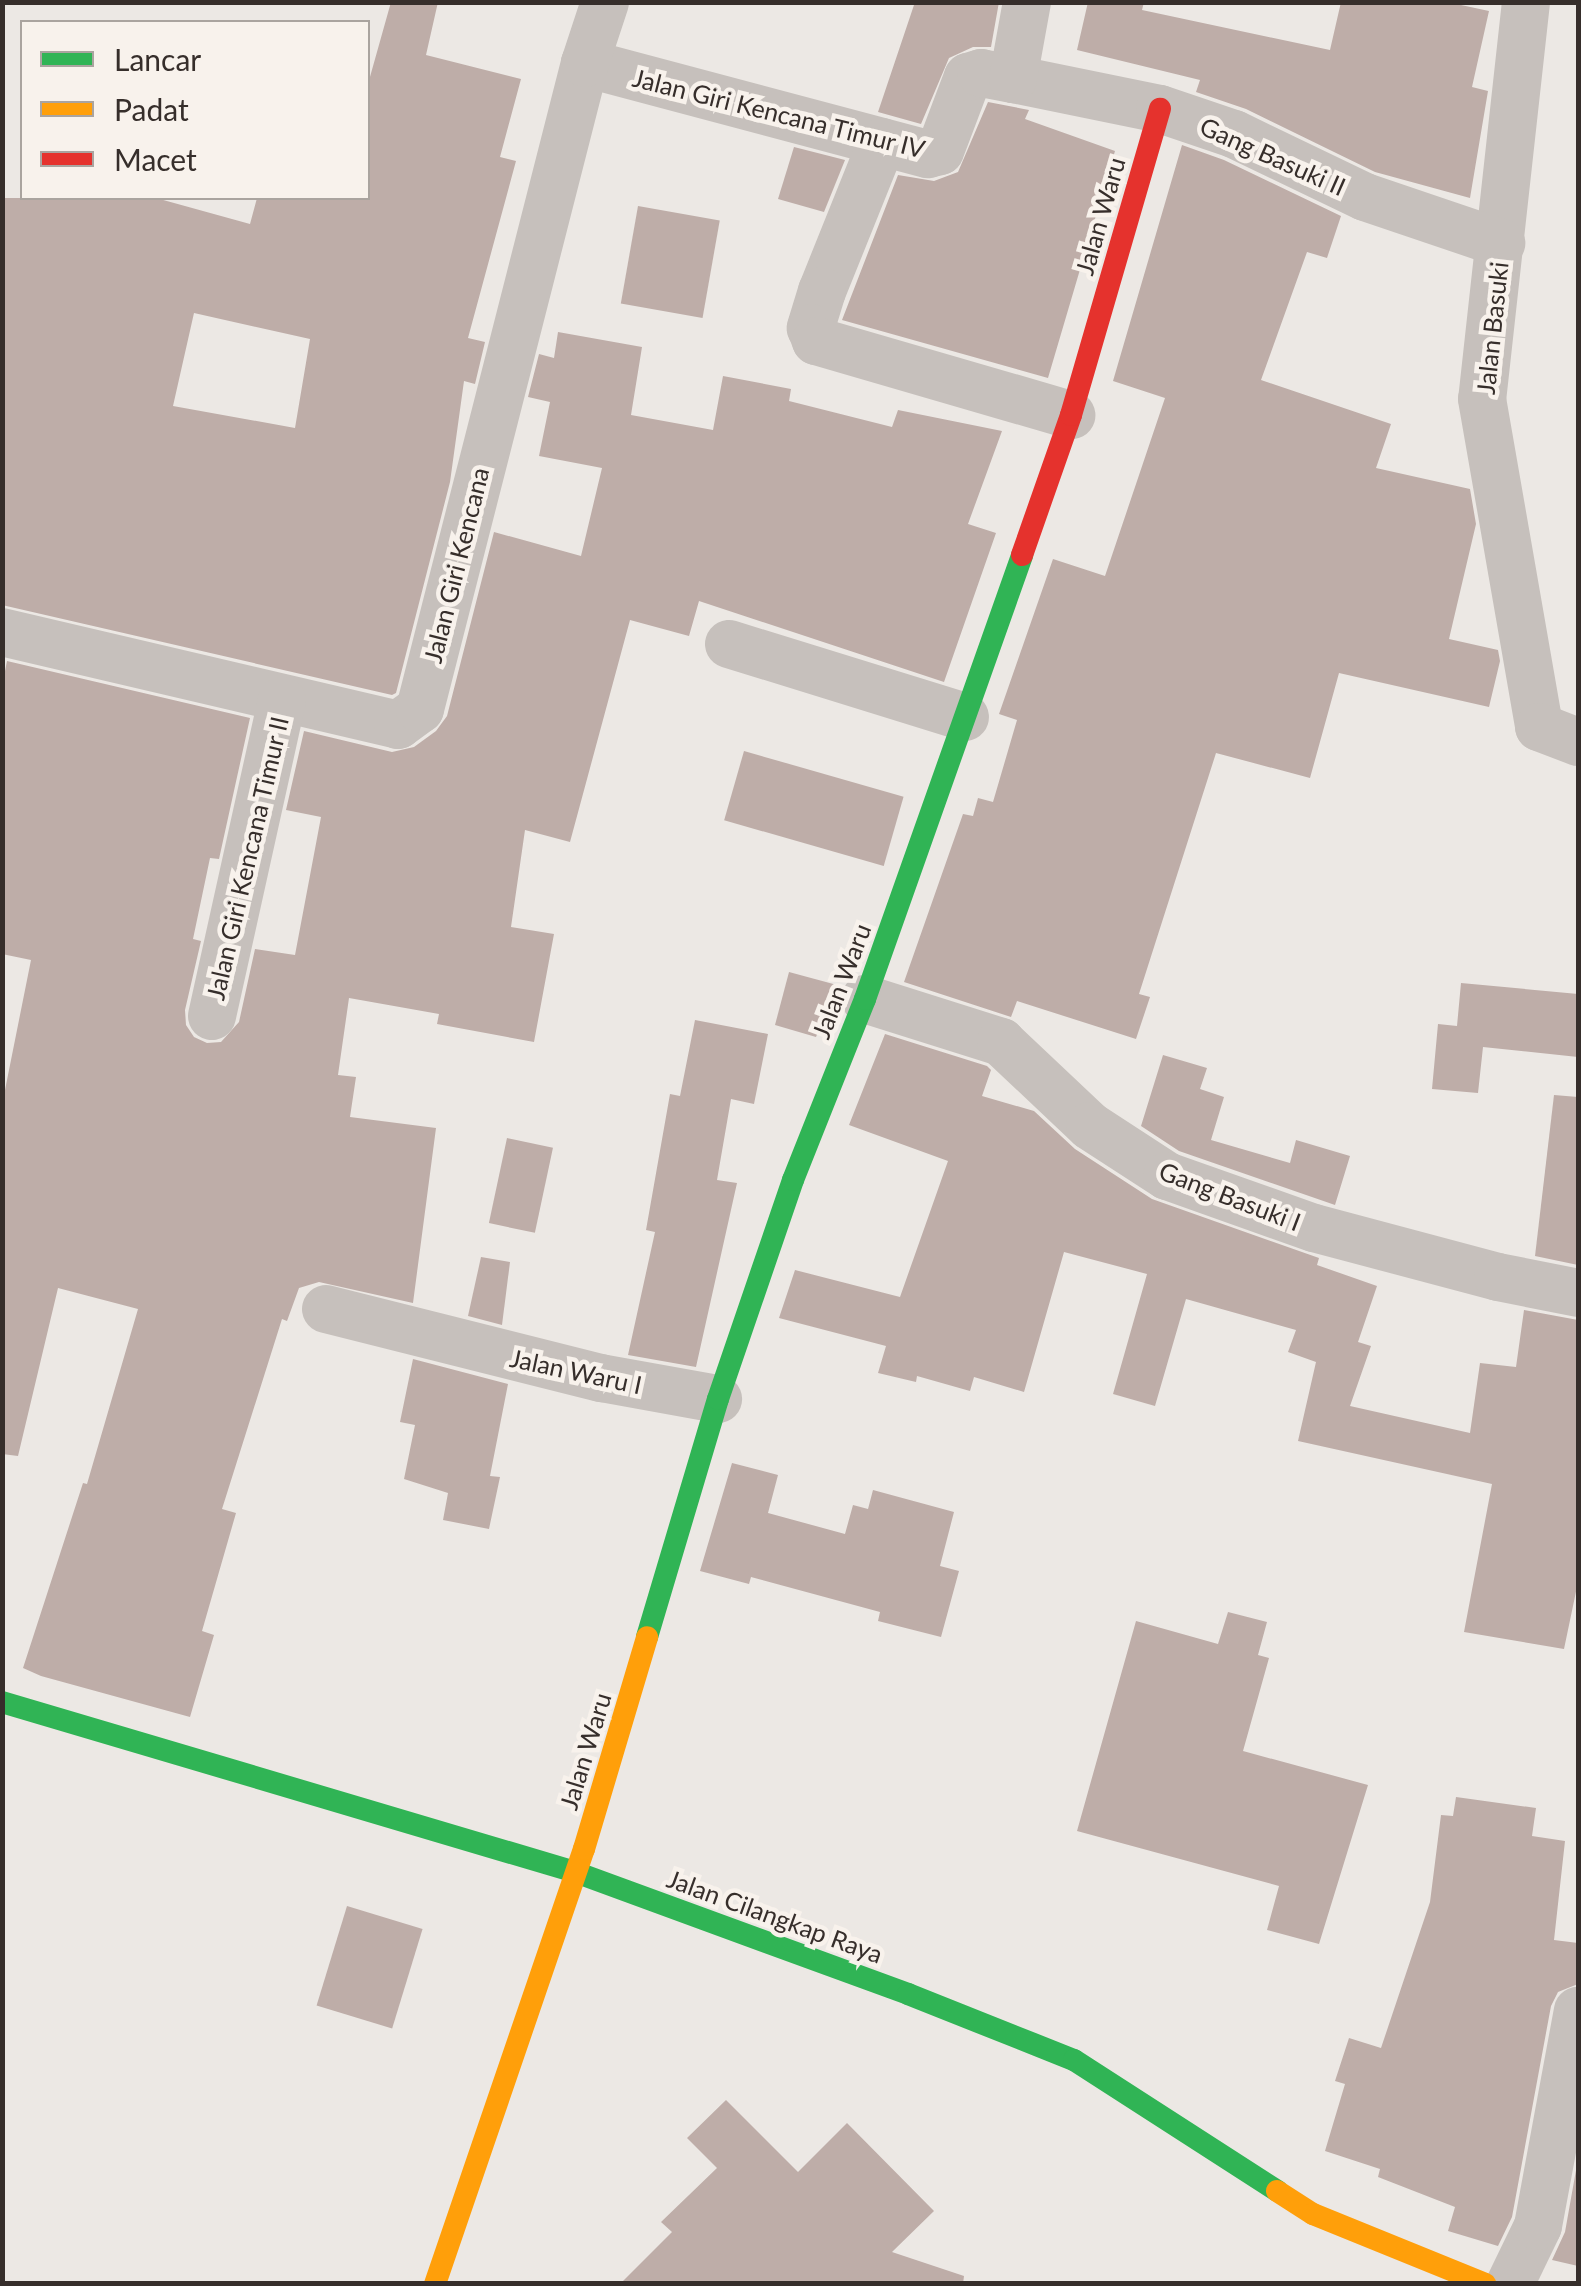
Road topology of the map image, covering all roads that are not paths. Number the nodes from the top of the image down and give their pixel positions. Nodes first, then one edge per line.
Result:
1 (605, 2) edge
2 (1027, 2) edge
3 (1526, 2) edge
4 (585, 63) junction
5 (997, 76) junction
6 (1160, 109) junction
7 (882, 142) junction
8 (1501, 244) junction
9 (1072, 416) junction
10 (2, 632) edge
11 (729, 644) dead end
12 (282, 701) junction
13 (965, 717) junction
14 (1578, 742) edge
15 (865, 999) junction
16 (212, 1016) dead end
17 (1578, 1292) edge
18 (326, 1309) dead end
19 (718, 1399) junction
20 (2, 1702) edge
21 (575, 1872) junction
22 (1578, 2011) edge
23 (443, 2274) edge
24 (1485, 2284) edge
25 (1510, 2284) edge

1 - 4 street, Jalan Giri Kencana
2 - 5 street
3 - 8 street, Jalan Basuki
4 - 7 street, Jalan Giri Kencana Timur IV
4 - 12 street, Jalan Giri Kencana
5 - 6 street, Gang Basuki II
5 - 7 street, Jalan Giri Kencana Timur IV
6 - 8 street, Gang Basuki II
6 - 9 street, Jalan Waru
7 - 9 street
8 - 14 street, Jalan Basuki
9 - 13 street, Jalan Waru
10 - 12 street, Jalan Giri Kencana
11 - 13 street
12 - 16 street, Jalan Giri Kencana Timur II
13 - 15 street, Jalan Waru
15 - 17 street, Gang Basuki I
15 - 19 street, Jalan Waru
18 - 19 street, Jalan Waru I
19 - 21 street, Jalan Waru
20 - 21 street, Jalan Cilangkap Raya
21 - 23 street, Jalan Waru
21 - 24 street, Jalan Cilangkap Raya
22 - 25 street

